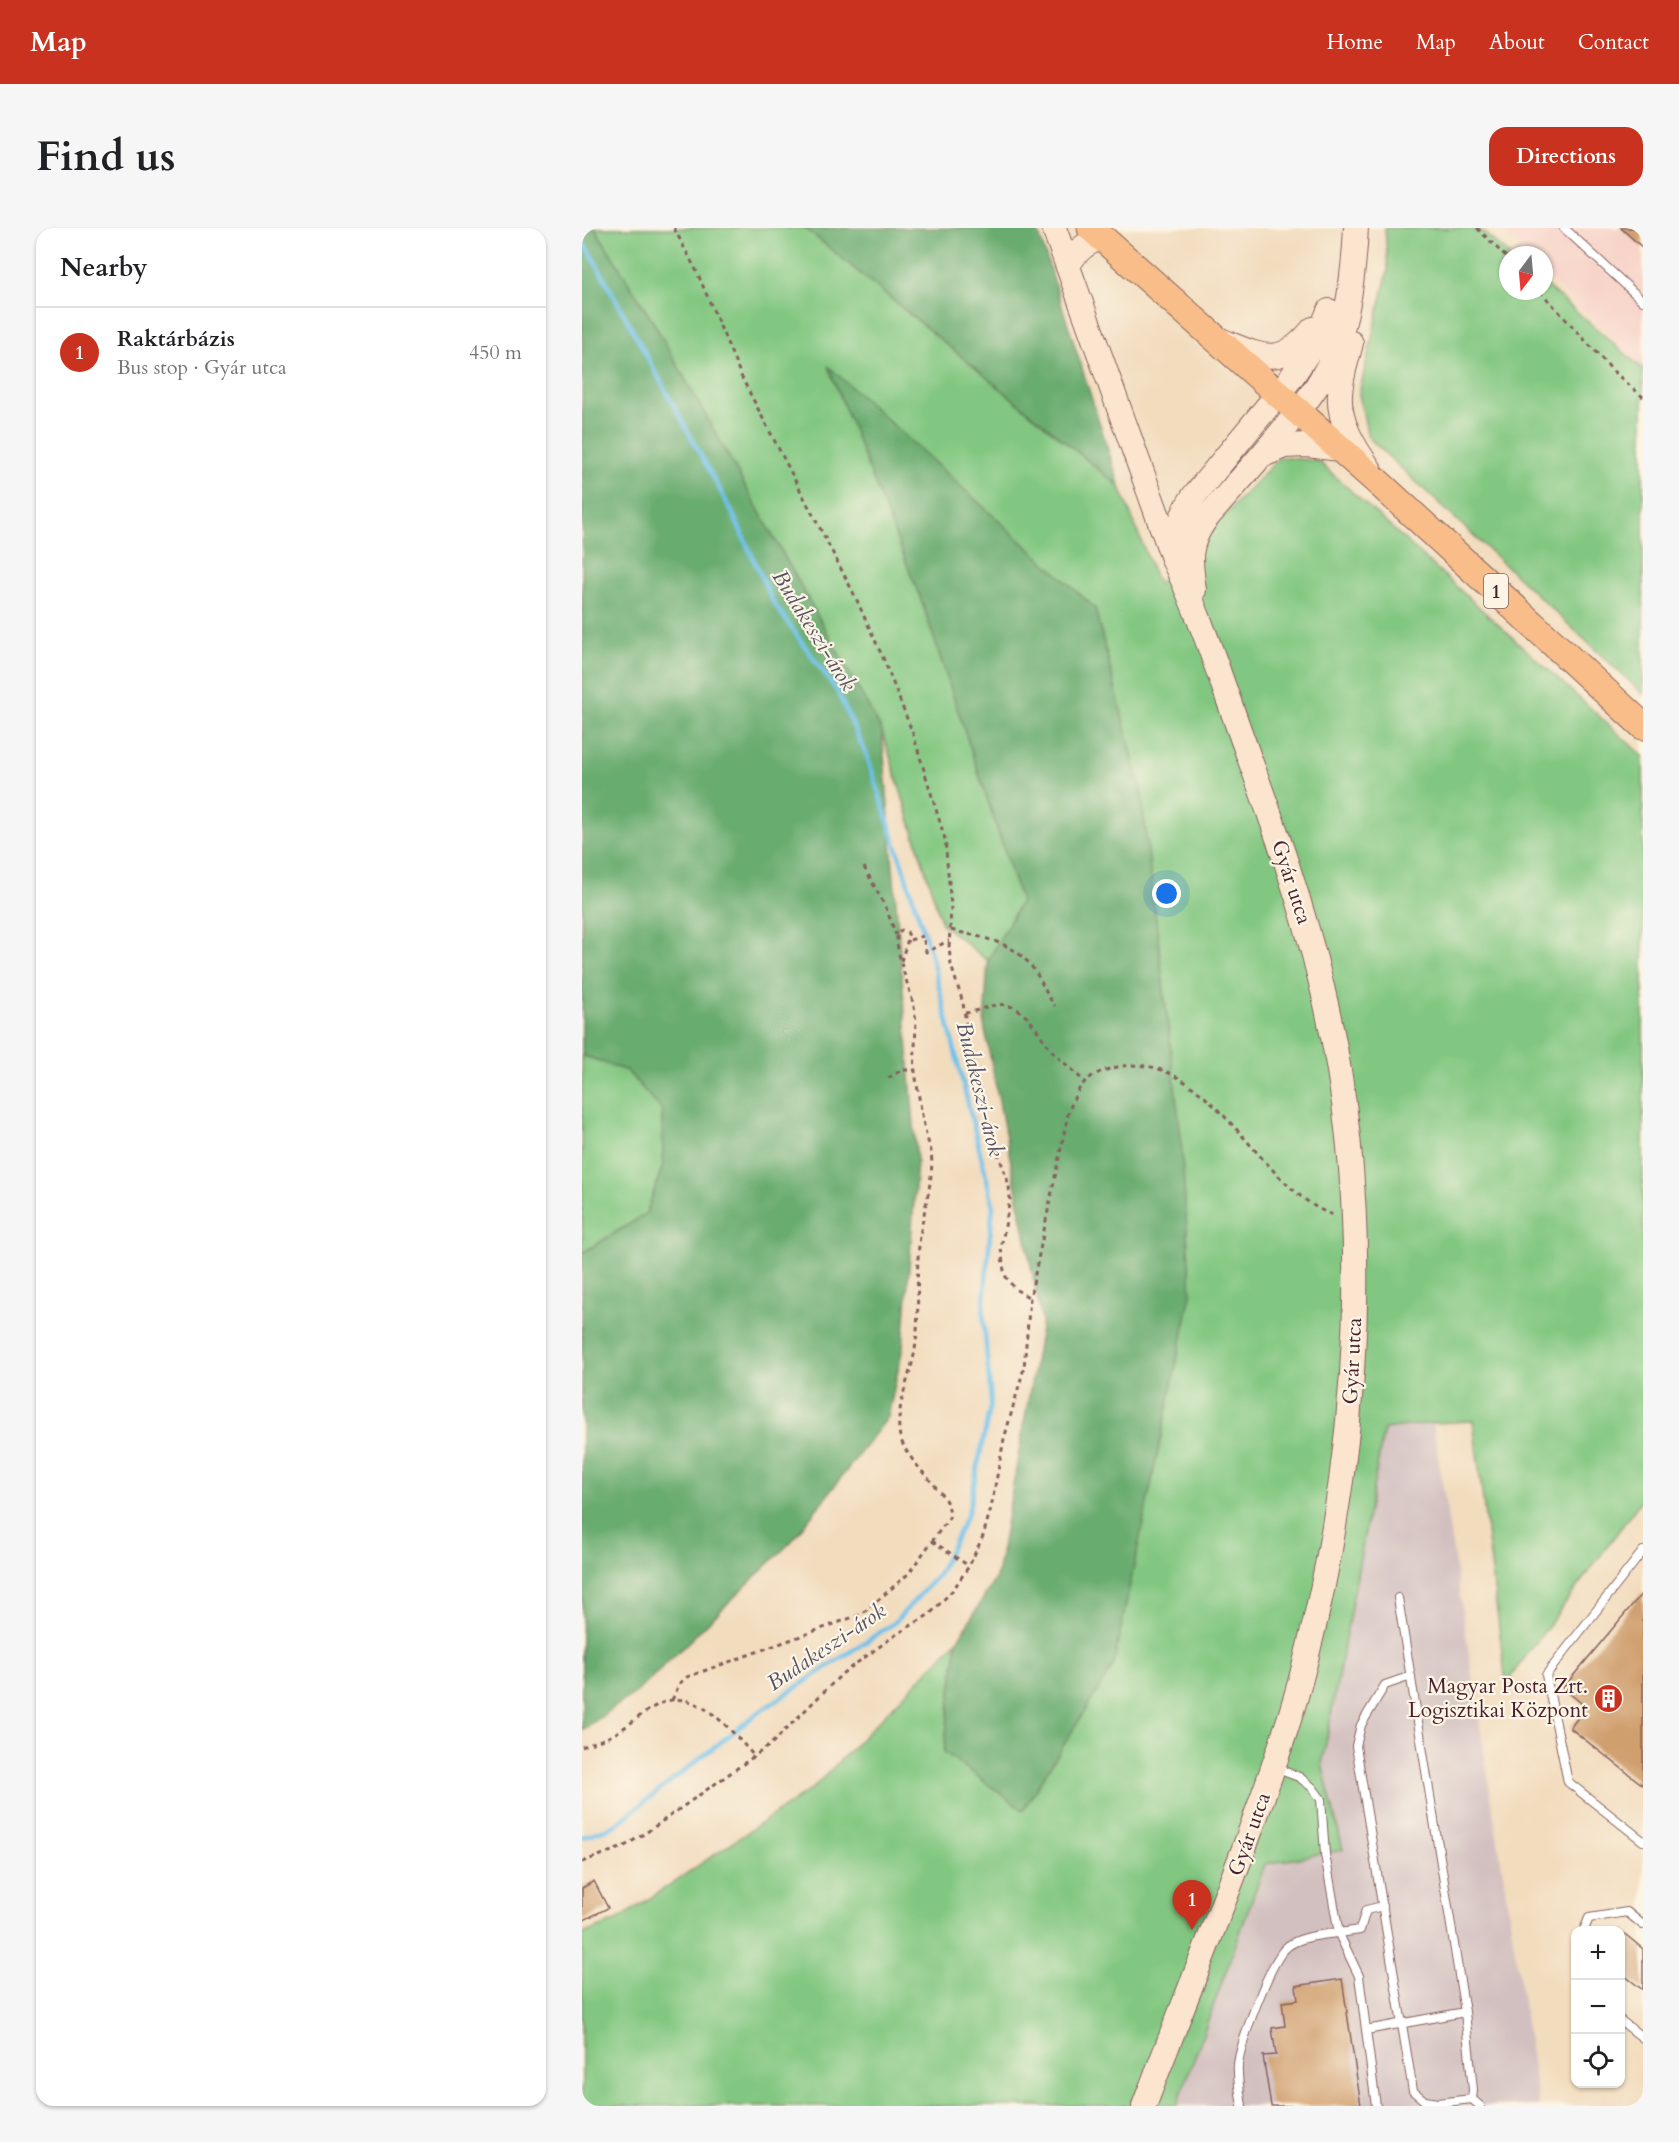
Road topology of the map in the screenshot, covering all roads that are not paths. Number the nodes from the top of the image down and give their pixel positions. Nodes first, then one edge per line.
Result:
1 (1054, 228) edge
2 (1564, 228) edge
3 (1097, 233) edge
4 (1355, 239) edge
5 (1068, 266) junction
6 (1643, 301) edge
7 (1329, 311) junction
8 (1218, 339) junction
9 (1277, 394) junction
10 (1298, 412) junction
11 (1340, 449) junction
12 (1261, 456) junction
13 (1381, 485) junction
14 (1174, 561) junction
15 (1196, 607) junction
16 (1643, 726) edge
17 (1643, 1551) edge
18 (1398, 1598) dead end
19 (1411, 1676) junction
20 (1274, 1767) junction
21 (1643, 1841) edge
22 (1383, 1906) junction
23 (1643, 1925) edge
24 (1586, 1926) edge
25 (1339, 1934) junction
26 (1466, 2012) junction
27 (1402, 2024) junction
28 (1625, 2024) edge
29 (1366, 2030) junction
30 (1643, 2038) edge
31 (1472, 2099) junction
32 (1144, 2106) edge
33 (1242, 2106) edge
34 (1376, 2106) edge
35 (1479, 2106) edge

1 - 5 main road, Gyár utca
2 - 6 lane
3 - 5 main road
3 - 8 main road, 1
4 - 7 main road
4 - 10 main road, Gyár utca
4 - 13 main road
5 - 14 main road, Gyár utca
7 - 8 main road
7 - 9 main road
8 - 9 main road, 1
9 - 10 main road, 1
9 - 14 main road
10 - 11 main road, 1
10 - 12 main road, Gyár utca
11 - 12 main road
11 - 13 main road, 1
12 - 15 main road, Gyár utca
13 - 16 main road, 1
14 - 15 main road, Gyár utca
15 - 20 main road, Gyár utca
17 - 21 lane
18 - 19 lane
19 - 22 lane
19 - 26 lane
20 - 25 lane
20 - 32 main road, Gyár utca
22 - 25 lane
22 - 27 lane
23 - 24 lane
25 - 29 lane
25 - 33 lane
26 - 27 lane
26 - 31 lane
27 - 29 lane
27 - 31 lane
28 - 30 lane
29 - 34 lane
31 - 35 lane

